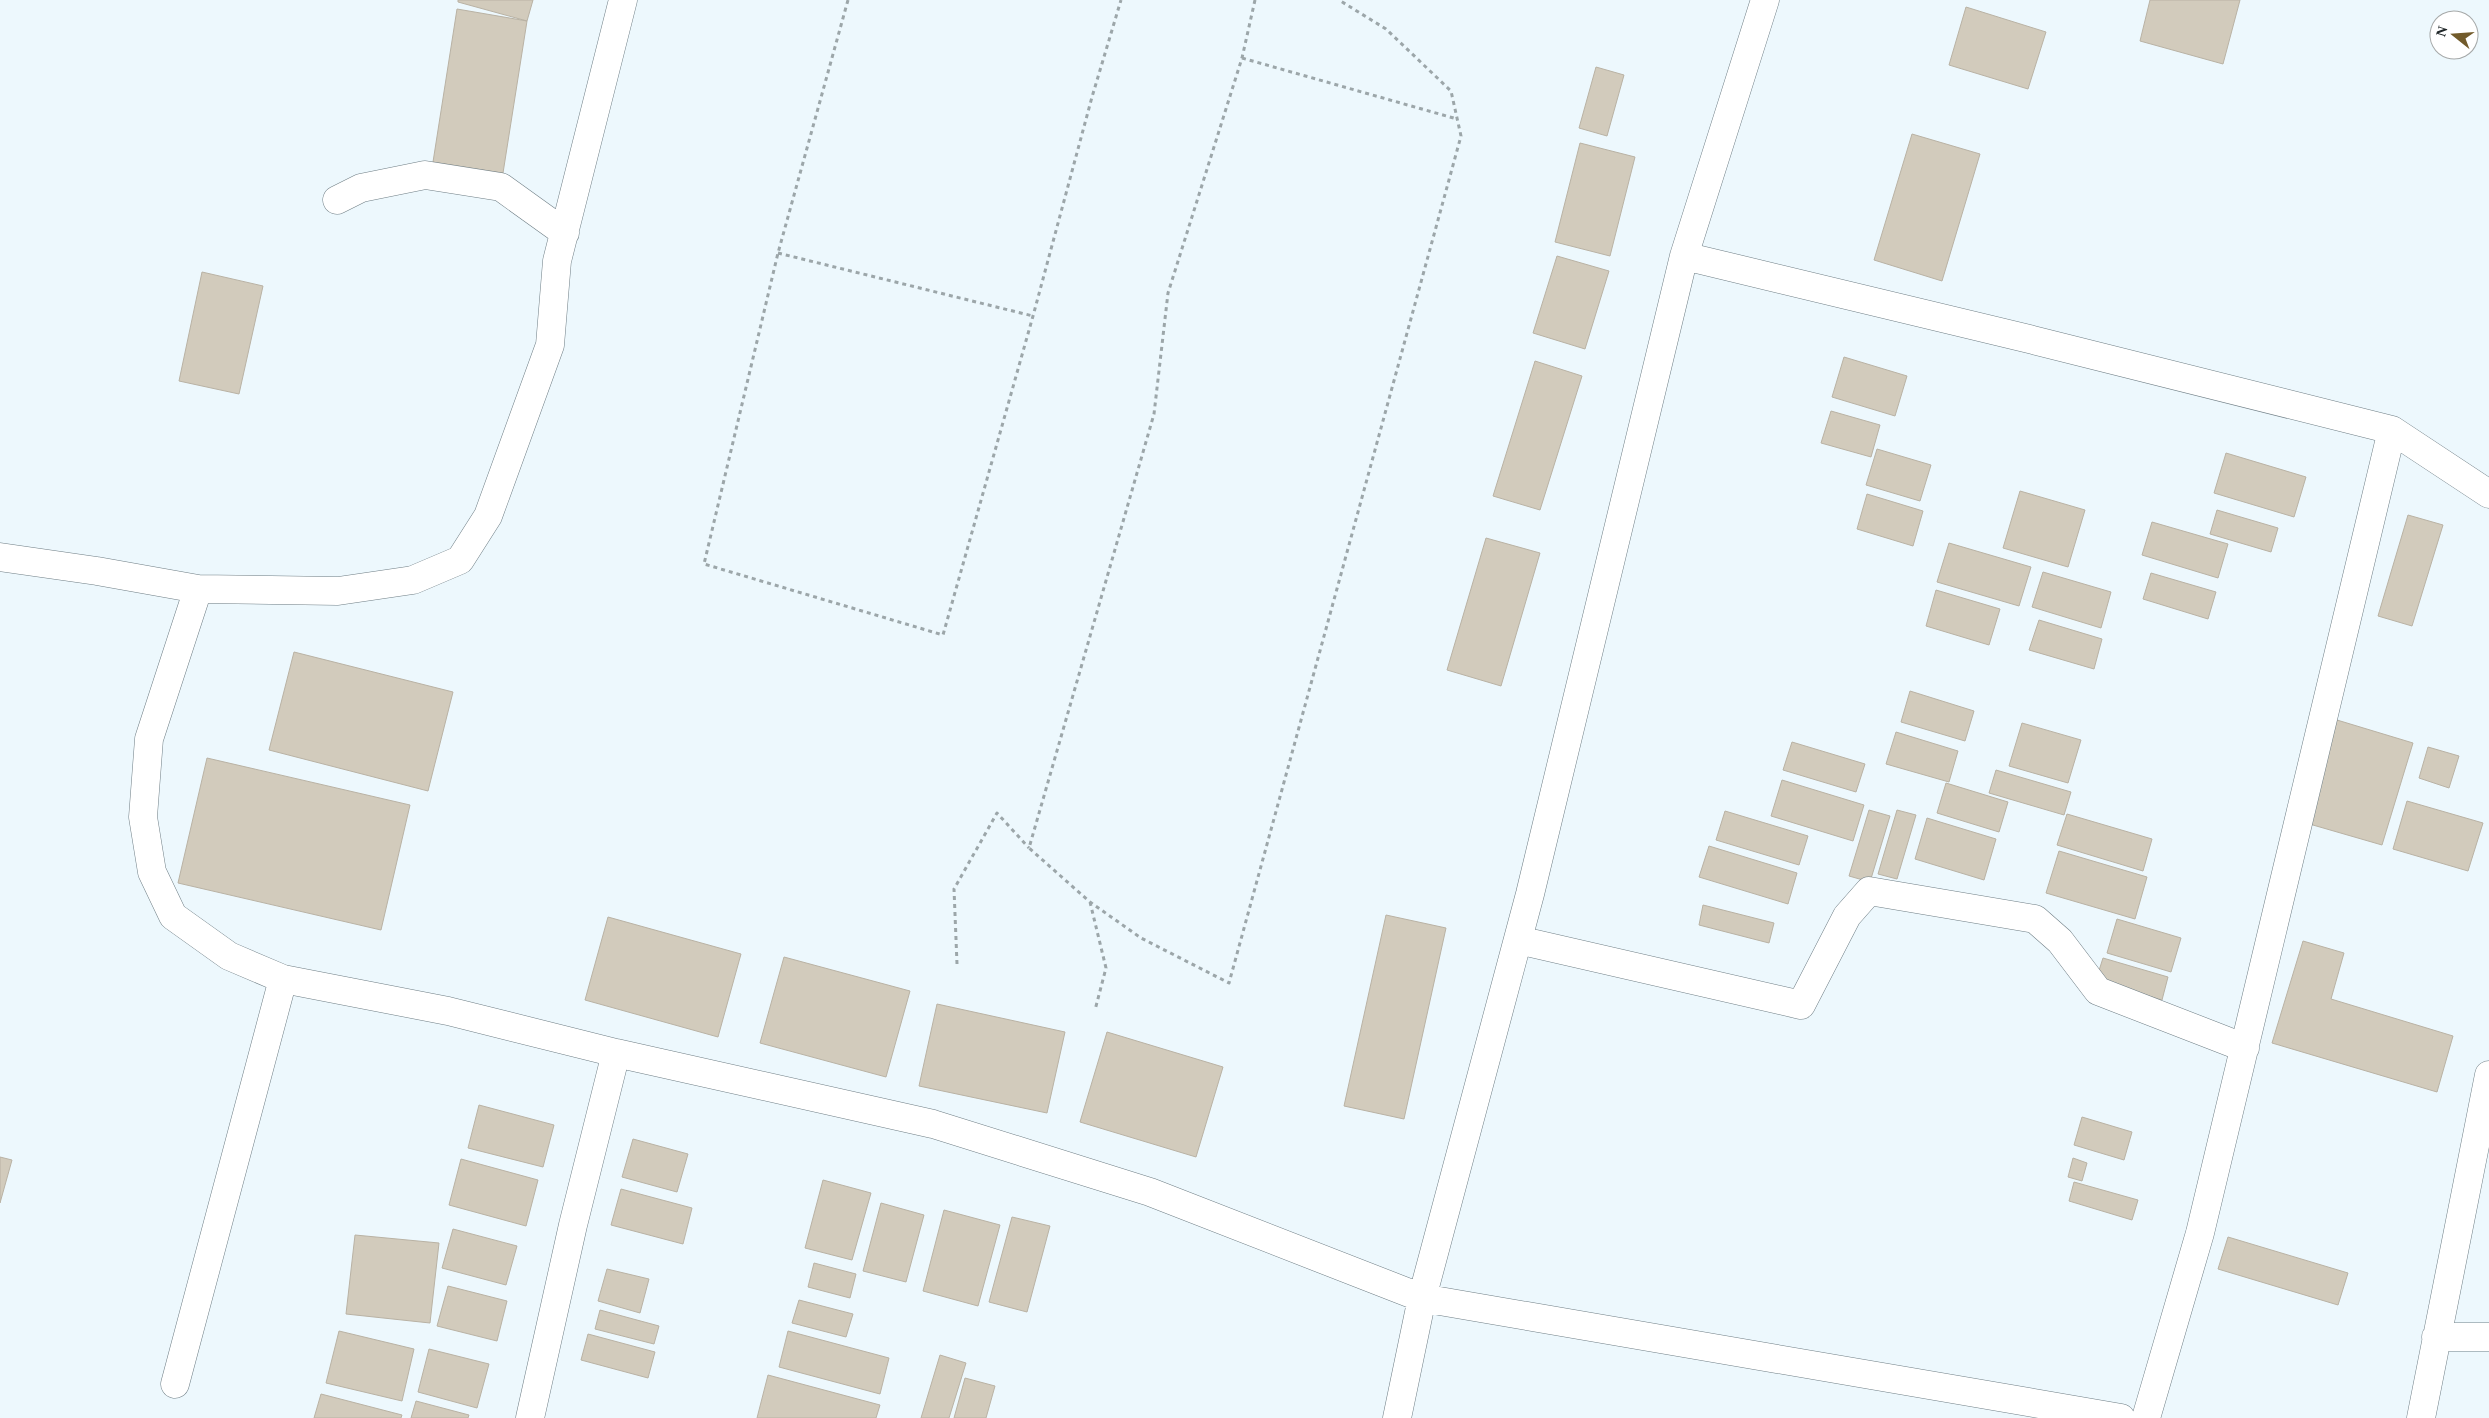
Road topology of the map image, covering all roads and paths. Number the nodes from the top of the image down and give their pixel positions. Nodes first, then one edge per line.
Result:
1 (623, 0) edge
2 (848, 0) edge
3 (1121, 0) edge
4 (1255, 0) edge
5 (1339, 0) edge
6 (1765, 0) edge
7 (1242, 58) junction
8 (1458, 119) junction
9 (337, 200) dead end
10 (565, 233) junction
11 (778, 253) junction
12 (1684, 256) junction
13 (1033, 316) junction
14 (2392, 430) junction
15 (2489, 494) edge
16 (0, 557) edge
17 (198, 588) junction
18 (1029, 848) junction
19 (1090, 902) junction
20 (1518, 940) junction
21 (958, 964) dead end
22 (283, 979) junction
23 (1096, 1010) dead end
24 (2245, 1048) junction
25 (616, 1052) junction
26 (2489, 1075) edge
27 (2478, 1174) edge
28 (1422, 1298) junction
29 (2436, 1337) junction
30 (2489, 1337) edge
31 (175, 1384) dead end
32 (530, 1418) edge
33 (1397, 1418) edge
34 (2121, 1418) edge
35 (2146, 1418) edge
36 (2420, 1418) edge

1 - 10 street
2 - 11 path
3 - 13 path
4 - 7 path
5 - 8 path
6 - 12 street
7 - 8 path
7 - 18 path
8 - 19 path
9 - 10 street
10 - 17 street
11 - 13 path
11 - 13 path
12 - 14 street
12 - 20 street
14 - 15 street
14 - 24 street
16 - 17 street
17 - 22 street
18 - 19 path
18 - 21 path
19 - 23 path
20 - 24 street
20 - 28 street
22 - 25 street
22 - 31 street
24 - 35 street
25 - 28 street
25 - 32 street
26 - 27 street
27 - 29 street
28 - 33 street
28 - 34 street
29 - 30 street
29 - 36 street

